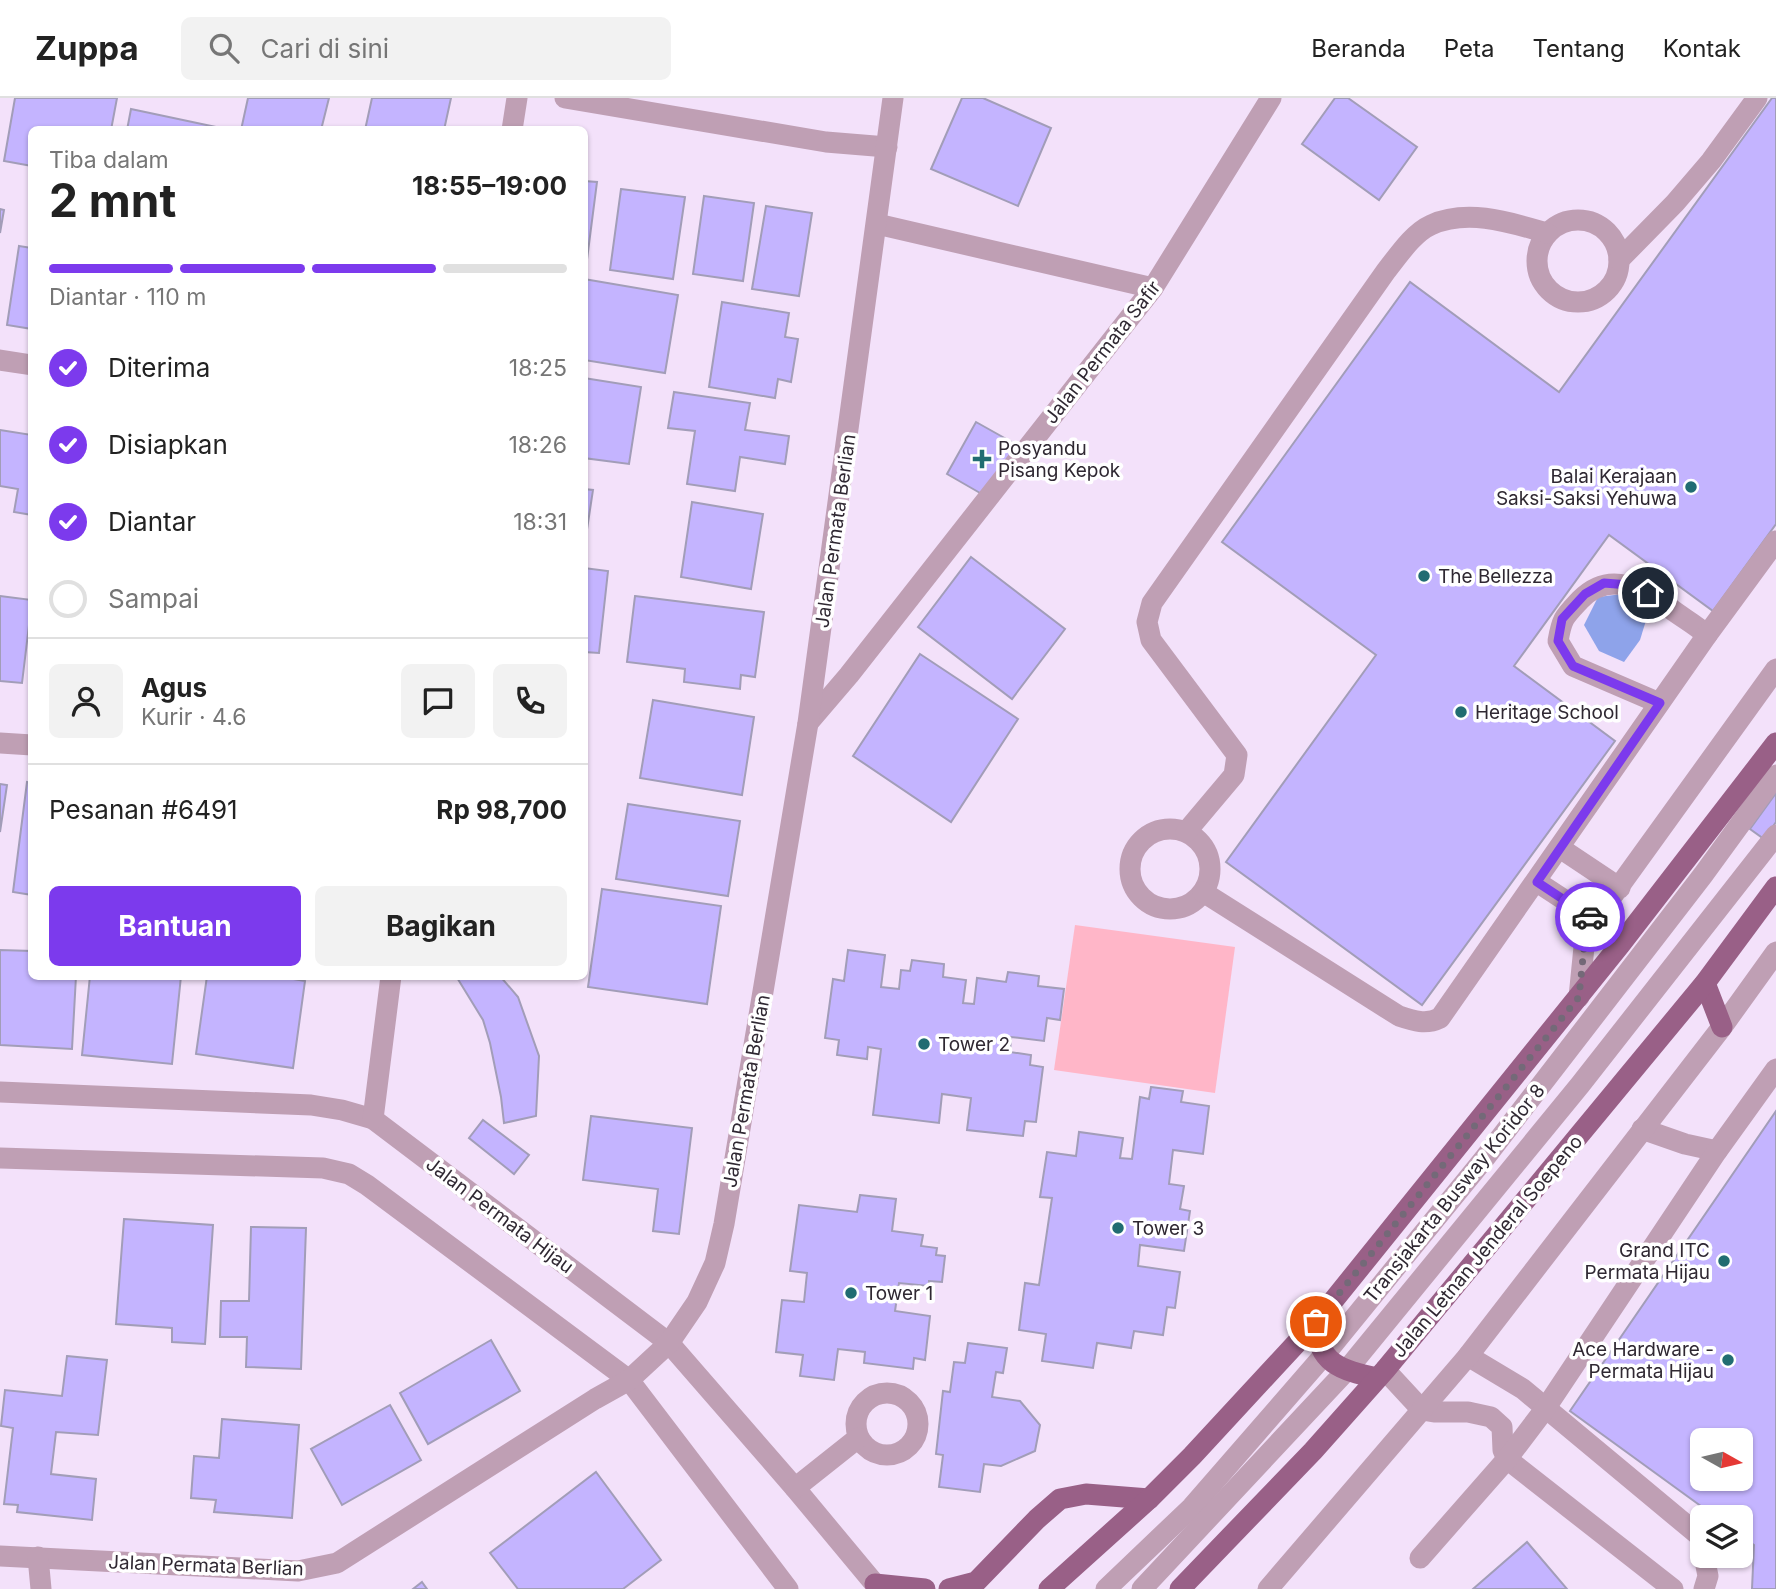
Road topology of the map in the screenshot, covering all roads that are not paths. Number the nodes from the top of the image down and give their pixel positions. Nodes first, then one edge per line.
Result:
1 (517, 98) edge
2 (565, 98) edge
3 (893, 98) edge
4 (1271, 98) edge
5 (1757, 98) edge
6 (513, 126) edge
7 (887, 147) junction
8 (877, 224) junction
9 (1547, 233) junction
10 (1619, 260) junction
11 (1153, 288) junction
12 (0, 360) edge
13 (28, 364) edge
14 (1776, 541) edge
15 (1707, 635) junction
16 (1776, 669) edge
17 (1660, 703) junction
18 (808, 723) junction
19 (0, 743) edge
20 (1776, 743) edge
21 (28, 745) edge
22 (1776, 775) edge
23 (1186, 832) junction
24 (1776, 835) edge
25 (1560, 848) junction
26 (1537, 882) junction
27 (1776, 887) edge
28 (1620, 888) junction
29 (1203, 892) junction
30 (1595, 920) junction
31 (1776, 952) edge
32 (390, 980) edge
33 (1704, 982) junction
34 (1579, 997) junction
35 (1723, 1027) junction
36 (1776, 1069) edge
37 (0, 1093) edge
38 (373, 1119) junction
39 (1642, 1129) junction
40 (1717, 1151) junction
41 (0, 1158) edge
42 (1316, 1322) junction
43 (669, 1343) junction
44 (1325, 1354) junction
45 (1468, 1356) junction
46 (1346, 1371) junction
47 (1381, 1374) junction
48 (629, 1380) junction
49 (1545, 1409) junction
50 (1422, 1410) junction
51 (859, 1438) dead end
52 (1507, 1459) junction
53 (796, 1488) junction
54 (1149, 1499) junction
55 (1690, 1528) edge
56 (0, 1556) edge
57 (38, 1557) junction
58 (1420, 1559) dead end
59 (1706, 1568) edge
60 (877, 1587) edge
61 (41, 1589) edge
62 (788, 1589) edge
63 (925, 1589) edge
64 (950, 1589) edge
65 (1049, 1589) edge
66 (1107, 1589) edge
67 (1142, 1589) edge
68 (1180, 1589) edge
69 (1268, 1589) edge
70 (1673, 1589) edge
71 (1704, 1589) edge

1 - 6 street
2 - 7 street
3 - 7 street, Jalan Permata Berlian
4 - 11 street, Jalan Permata Safir
5 - 10 street
7 - 8 street, Jalan Permata Berlian
8 - 11 street
8 - 18 street, Jalan Permata Berlian
9 - 10 street
9 - 10 street
9 - 23 street
11 - 18 street, Jalan Permata Safir
12 - 13 street
14 - 15 street
15 - 17 street
15 - 17 street
16 - 28 street
17 - 25 street
18 - 43 street, Jalan Permata Berlian
19 - 21 street
20 - 34 main road
22 - 44 street, Transjakarta Busway Koridor 8
23 - 29 street
23 - 29 street
24 - 46 street, Transjakarta Busway Koridor 8
25 - 26 street
25 - 28 street
26 - 29 street
26 - 30 street
27 - 33 main road, Jalan Letnan Jenderal Soepeno
28 - 30 street
30 - 34 street
31 - 35 street
32 - 38 street
33 - 35 main road
33 - 47 main road, Jalan Letnan Jenderal Soepeno
34 - 42 main road
35 - 39 street
36 - 40 street
37 - 38 street, Jalan Permata Hijau
38 - 43 street, Jalan Permata Hijau
39 - 40 street
39 - 45 street
40 - 49 street
41 - 48 street
42 - 44 main road
42 - 54 main road
43 - 48 street, Jalan Permata Berlian
43 - 53 street, Jalan Permata Hijau
44 - 46 main road
44 - 66 street, Transjakarta Busway Koridor 8
45 - 49 street
45 - 50 street
46 - 47 main road
46 - 67 street, Transjakarta Busway Koridor 8
47 - 50 street
47 - 68 main road, Jalan Letnan Jenderal Soepeno
48 - 57 street, Jalan Permata Berlian
48 - 62 street
49 - 52 street
49 - 55 street
50 - 52 street
50 - 69 street
51 - 53 street
52 - 58 street
52 - 70 street
53 - 60 street, Jalan Permata Hijau
54 - 64 main road
54 - 65 main road
56 - 57 street, Jalan Permata Berlian
57 - 61 street
59 - 71 street
60 - 63 main road

